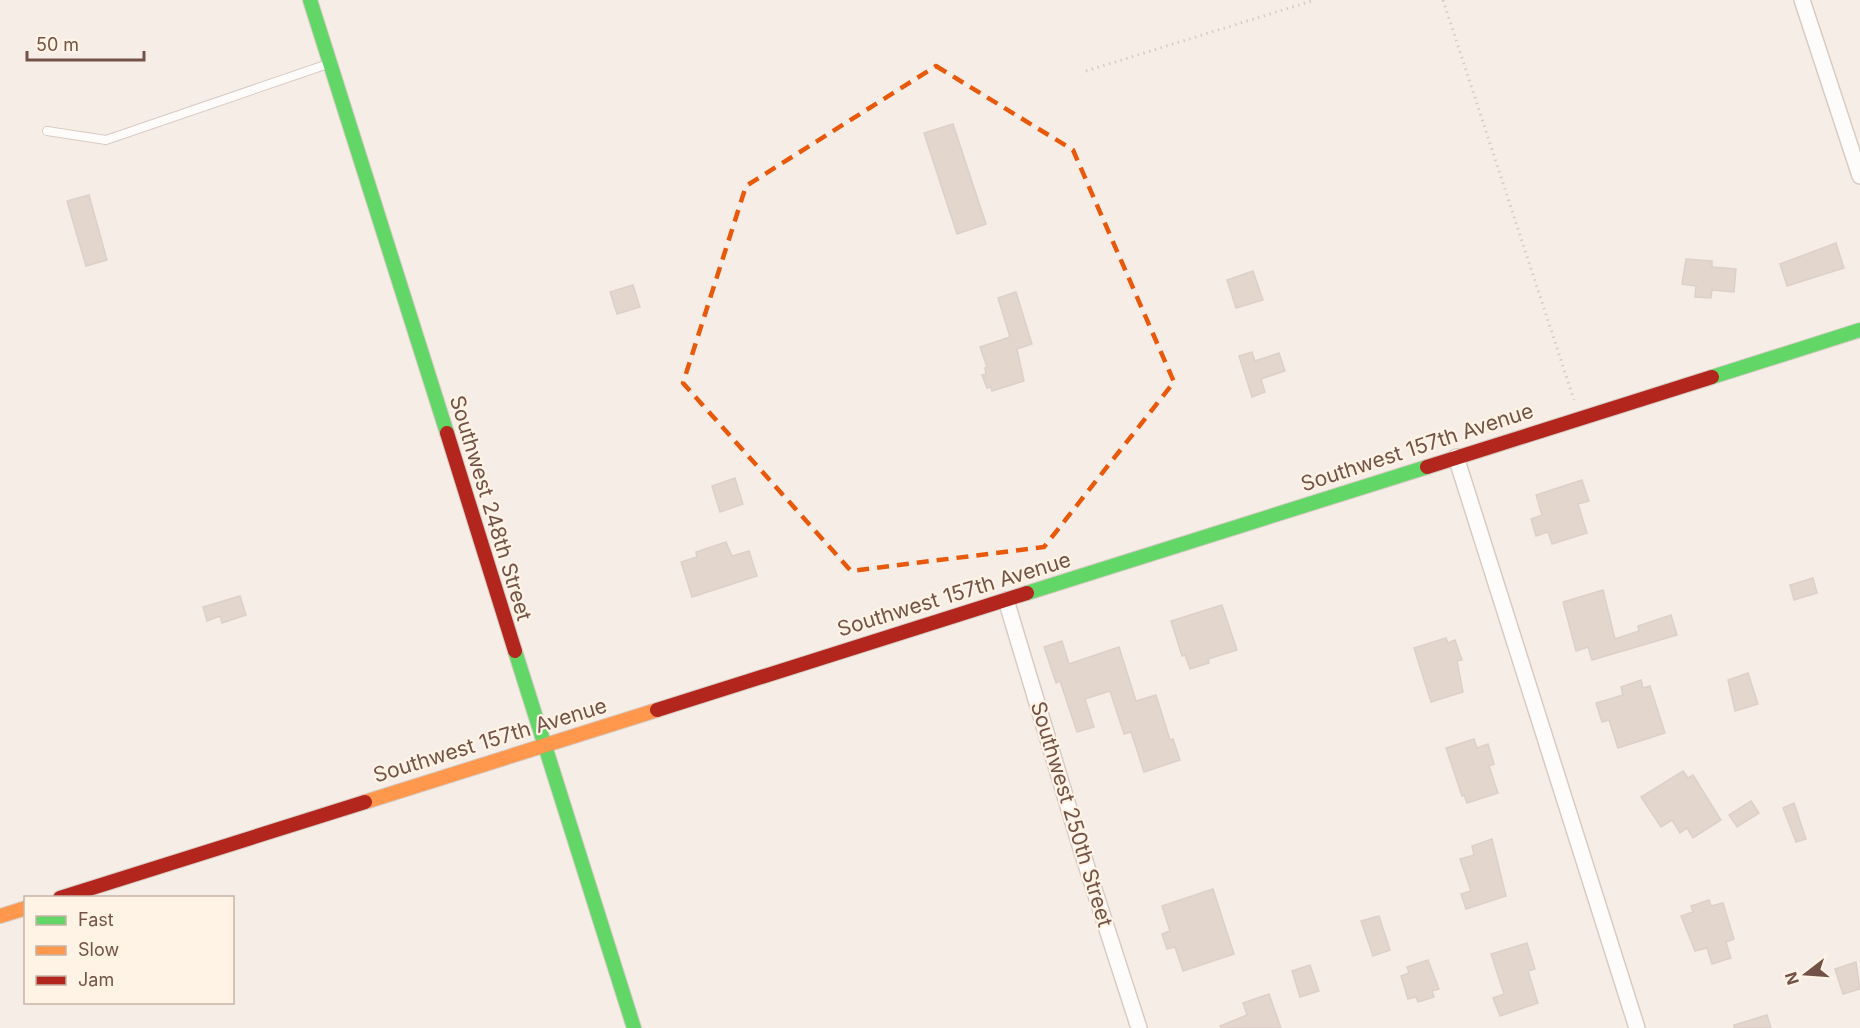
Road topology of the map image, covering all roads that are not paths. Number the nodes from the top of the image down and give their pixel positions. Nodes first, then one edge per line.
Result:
1 (310, 0) edge
2 (1802, 0) edge
3 (330, 64) junction
4 (47, 131) dead end
5 (1860, 176) edge
6 (1860, 330) edge
7 (1456, 456) junction
8 (1006, 600) junction
9 (544, 745) junction
10 (63, 896) edge
11 (24, 909) edge
12 (0, 916) edge
13 (634, 1028) edge
14 (1139, 1028) edge
15 (1637, 1028) edge

1 - 3 street, Southwest 248th Street
2 - 5 street
3 - 4 lane
3 - 9 street, Southwest 248th Street
6 - 7 street, Southwest 157th Avenue
7 - 8 street, Southwest 157th Avenue
7 - 15 street
8 - 9 street, Southwest 157th Avenue
8 - 14 street, Southwest 250th Street
9 - 10 street, Southwest 157th Avenue
9 - 13 street, Southwest 248th Street
11 - 12 street

